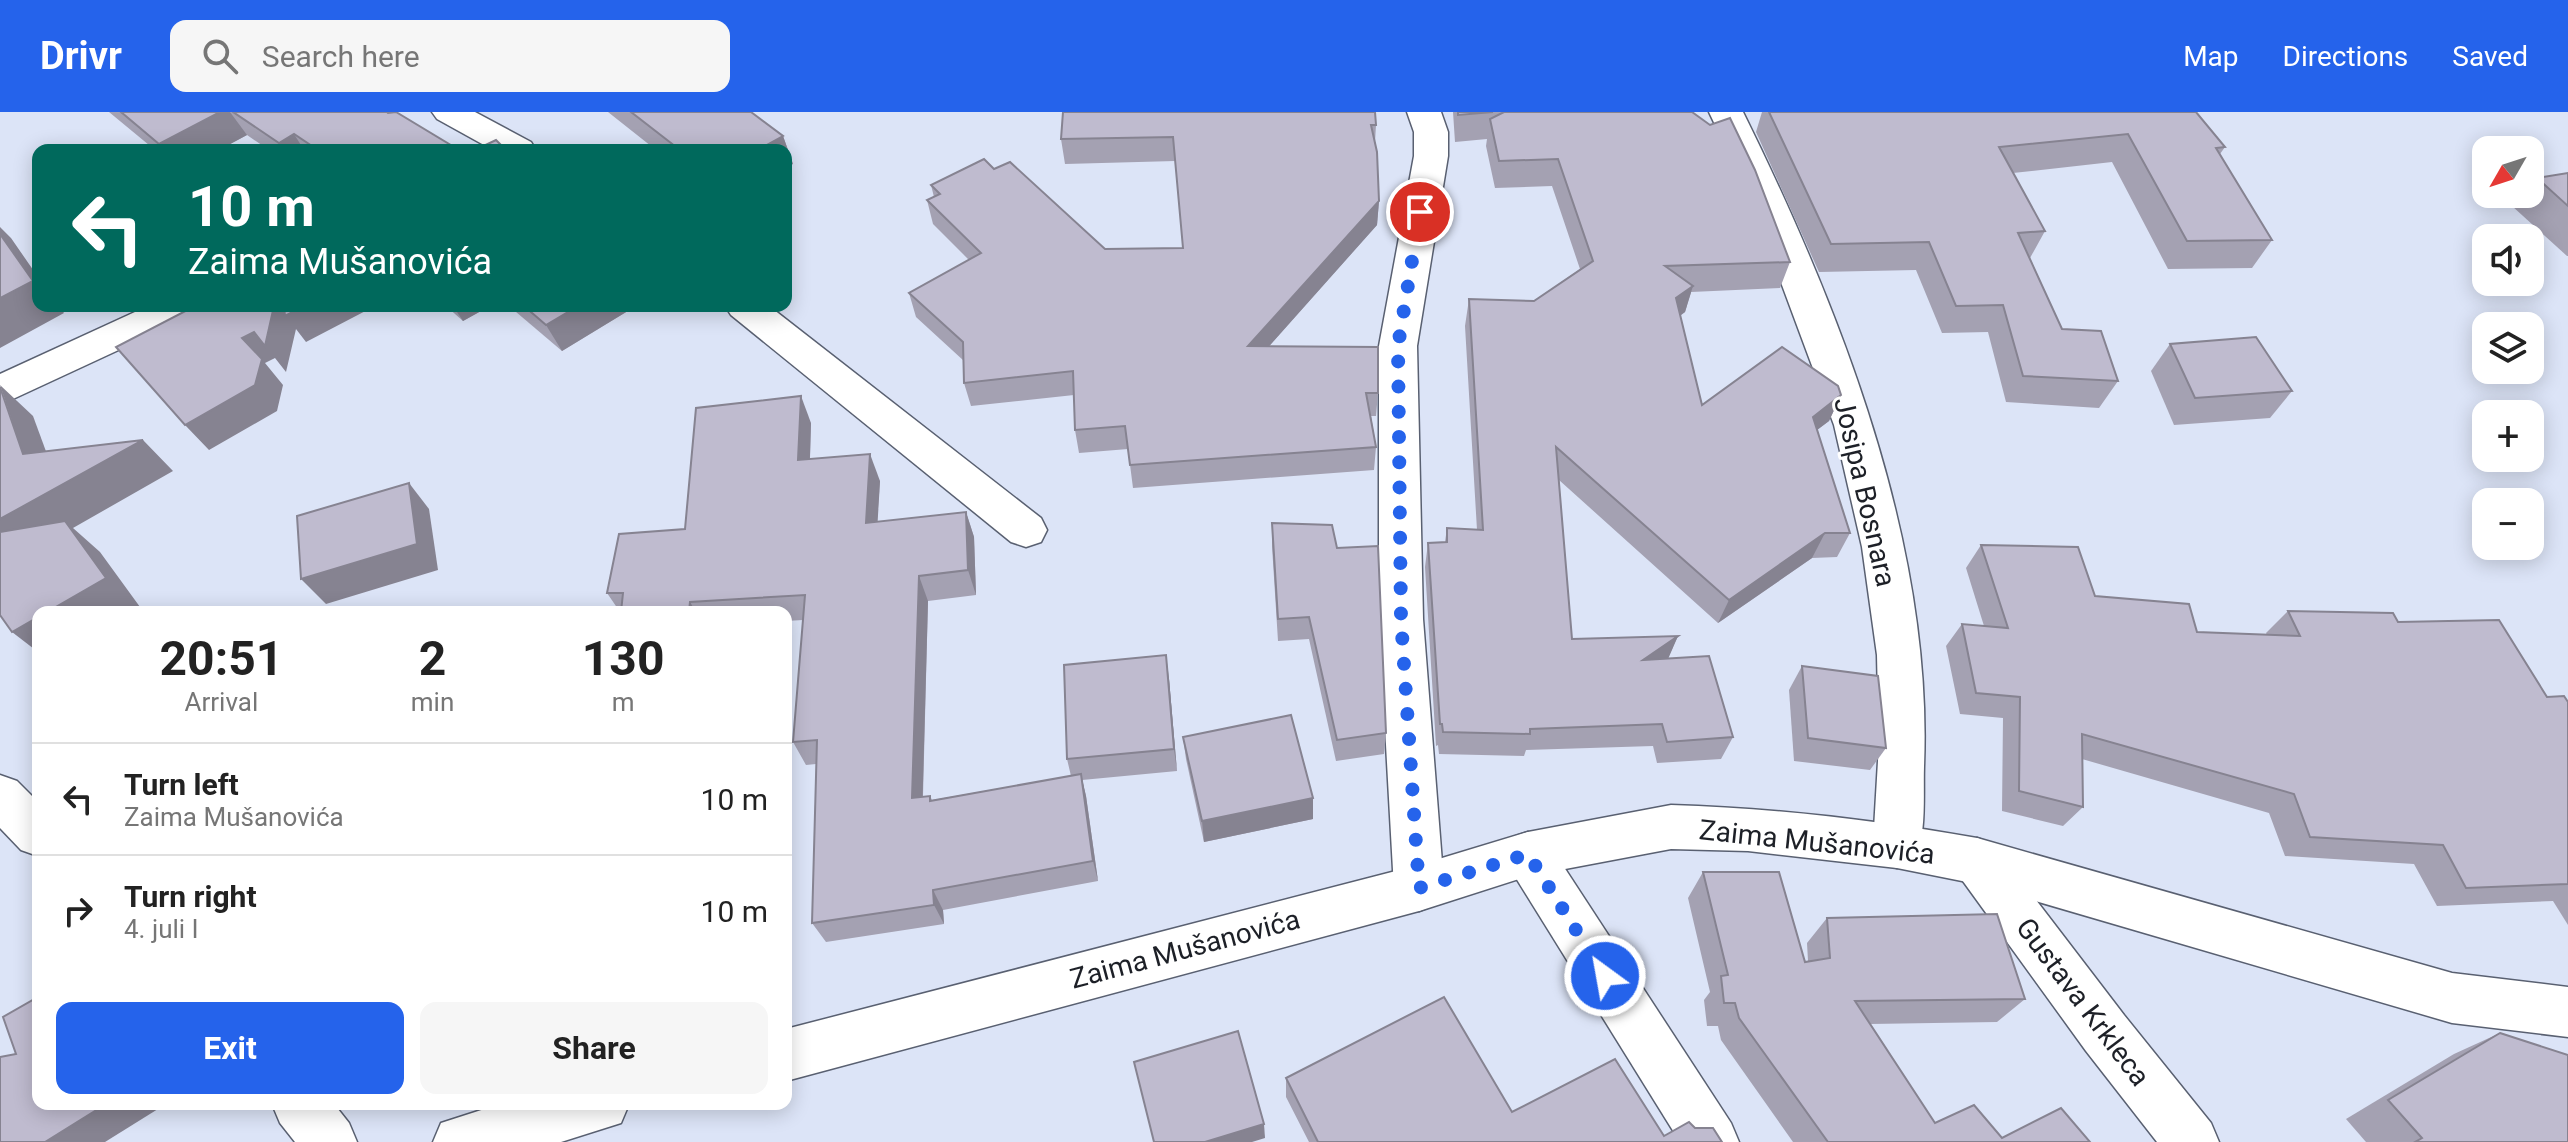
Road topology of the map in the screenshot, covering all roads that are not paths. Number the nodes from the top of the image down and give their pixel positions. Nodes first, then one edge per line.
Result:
1 (449, 112) edge
2 (1424, 112) edge
3 (1726, 112) edge
4 (500, 144) edge
5 (168, 312) edge
6 (752, 312) edge
7 (0, 391) edge
8 (1026, 530) dead end
9 (0, 796) edge
10 (32, 828) edge
11 (1897, 846) junction
12 (1528, 854) junction
13 (1977, 861) junction
14 (1419, 888) junction
15 (2568, 1012) edge
16 (792, 1053) edge
17 (304, 1110) edge
18 (580, 1110) edge
19 (330, 1142) edge
20 (460, 1142) edge
21 (1712, 1142) edge
22 (2192, 1142) edge

1 - 4 street
2 - 14 street
3 - 11 street, Josipa Bosnara
5 - 7 street
6 - 8 street
9 - 10 street
11 - 12 street, Zaima Mušanovića
11 - 13 street, Zaima Mušanovića
12 - 14 street, Zaima Mušanovića
12 - 21 street
13 - 15 street, Zaima Mušanovića
13 - 22 street, Gustava Krkleca
14 - 16 street, Zaima Mušanovića
17 - 19 street
18 - 20 street

